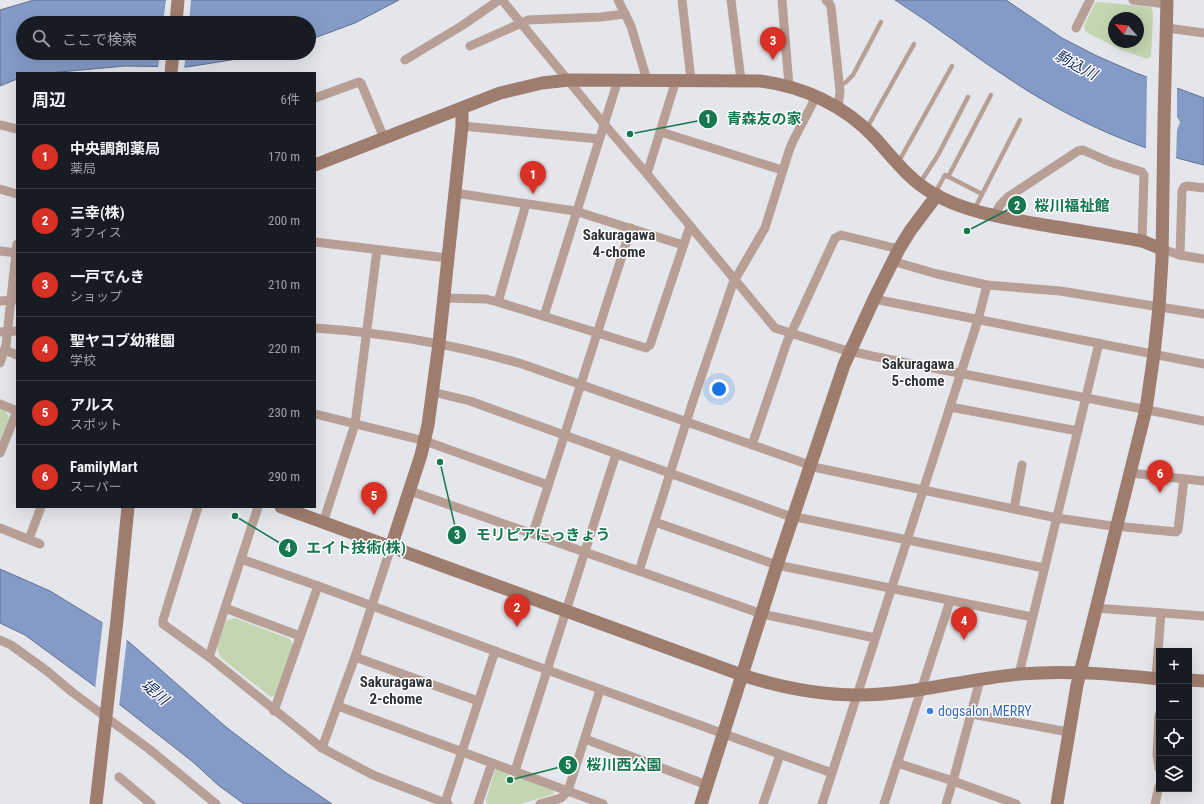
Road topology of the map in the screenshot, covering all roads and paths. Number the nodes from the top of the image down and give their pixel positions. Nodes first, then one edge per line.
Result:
1 (178, 0) edge
2 (498, 0) edge
3 (502, 0) edge
4 (618, 0) edge
5 (682, 0) edge
6 (732, 0) edge
7 (782, 0) edge
8 (826, 0) edge
9 (1090, 0) edge
10 (1133, 0) edge
11 (1167, 2) edge
12 (625, 14) junction
13 (177, 16) edge
14 (520, 22) junction
15 (881, 22) dead end
16 (1076, 28) dead end
17 (1167, 28) junction
18 (1204, 33) edge
19 (914, 44) dead end
20 (470, 46) dead end
21 (173, 60) edge
22 (405, 60) dead end
23 (952, 66) dead end
24 (172, 72) edge
25 (568, 80) junction
26 (618, 80) junction
27 (647, 80) junction
28 (676, 80) junction
29 (691, 80) junction
30 (741, 80) junction
31 (840, 85) junction
32 (789, 86) junction
33 (991, 95) dead end
34 (816, 97) junction
35 (968, 97) dead end
36 (316, 98) edge
37 (462, 108) junction
38 (838, 108) junction
39 (1020, 120) dead end
40 (604, 124) junction
41 (0, 125) edge
42 (462, 126) junction
43 (16, 129) edge
44 (866, 130) junction
45 (661, 132) junction
46 (384, 138) junction
47 (599, 139) junction
48 (316, 165) edge
49 (898, 165) junction
50 (782, 170) junction
51 (647, 174) junction
52 (948, 177) junction
53 (919, 184) junction
54 (1204, 188) edge
55 (0, 189) edge
56 (16, 194) edge
57 (455, 194) junction
58 (982, 194) junction
59 (936, 195) junction
60 (526, 204) junction
61 (974, 211) junction
62 (576, 212) junction
63 (994, 216) junction
64 (690, 226) junction
65 (631, 228) junction
66 (316, 242) edge
67 (1142, 242) junction
68 (683, 245) junction
69 (899, 249) junction
70 (1162, 249) junction
71 (16, 250) edge
72 (377, 250) junction
73 (0, 252) edge
74 (1180, 255) junction
75 (447, 258) junction
76 (1204, 259) edge
77 (892, 261) junction
78 (16, 267) edge
79 (736, 279) junction
80 (987, 285) junction
81 (443, 298) junction
82 (874, 299) junction
83 (14, 300) edge
84 (0, 301) edge
85 (498, 302) junction
86 (1159, 307) junction
87 (1204, 314) edge
88 (544, 316) junction
89 (978, 320) junction
90 (316, 328) edge
91 (16, 331) edge
92 (4, 332) edge
93 (367, 333) junction
94 (597, 333) junction
95 (791, 333) junction
96 (438, 343) junction
97 (1099, 343) junction
98 (5, 350) junction
99 (850, 351) junction
100 (1154, 354) junction
101 (16, 355) edge
102 (0, 364) edge
103 (1204, 364) edge
104 (960, 373) junction
105 (580, 385) junction
106 (433, 392) junction
107 (1086, 397) junction
108 (0, 404) edge
109 (950, 407) junction
110 (1146, 409) junction
111 (16, 411) edge
112 (16, 413) edge
113 (316, 414) edge
114 (1204, 421) edge
115 (686, 422) junction
116 (355, 424) junction
117 (1078, 431) junction
118 (564, 435) junction
119 (424, 441) junction
120 (752, 445) junction
121 (0, 453) edge
122 (616, 454) junction
123 (1022, 465) dead end
124 (810, 466) junction
125 (670, 473) junction
126 (1130, 473) junction
127 (1184, 479) junction
128 (1204, 481) edge
129 (548, 485) junction
130 (410, 490) junction
131 (922, 490) junction
132 (41, 508) edge
133 (128, 508) edge
134 (198, 508) edge
135 (258, 508) edge
136 (284, 508) edge
137 (1014, 509) junction
138 (793, 516) junction
139 (1057, 518) junction
140 (655, 522) junction
141 (323, 523) junction
142 (1116, 526) junction
143 (0, 528) edge
144 (533, 533) junction
145 (29, 539) junction
146 (907, 540) junction
147 (40, 544) dead end
148 (391, 547) junction
149 (584, 552) junction
150 (241, 559) junction
151 (778, 565) junction
152 (1044, 568) junction
153 (639, 571) junction
154 (318, 586) junction
155 (891, 588) junction
156 (950, 601) junction
157 (372, 605) junction
158 (225, 608) junction
159 (1095, 608) junction
160 (565, 610) junction
161 (1161, 613) junction
162 (762, 614) junction
163 (1204, 616) edge
164 (1032, 617) junction
165 (300, 636) junction
166 (875, 638) junction
167 (0, 640) edge
168 (1159, 648) edge
169 (495, 651) junction
170 (208, 657) junction
171 (355, 657) junction
172 (547, 670) junction
173 (1079, 673) junction
174 (1019, 674) junction
175 (742, 675) junction
176 (1156, 679) edge
177 (980, 680) junction
178 (1192, 680) edge
179 (1204, 681) edge
180 (922, 688) junction
181 (600, 690) junction
182 (858, 695) junction
183 (478, 701) junction
184 (338, 706) junction
185 (274, 711) junction
186 (972, 714) junction
187 (105, 715) junction
188 (1159, 720) edge
189 (1068, 732) junction
190 (723, 734) junction
191 (584, 740) junction
192 (322, 748) junction
193 (462, 752) junction
194 (780, 755) junction
195 (1157, 756) edge
196 (492, 762) junction
197 (898, 763) junction
198 (515, 771) junction
199 (832, 773) junction
200 (119, 777) dead end
201 (953, 781) junction
202 (707, 784) junction
203 (568, 791) junction
204 (1158, 792) edge
205 (1004, 802) edge
206 (96, 804) edge
207 (151, 804) edge
208 (216, 804) edge
209 (446, 804) edge
210 (478, 804) edge
211 (540, 804) edge
212 (603, 804) edge
213 (701, 804) edge
214 (763, 804) edge
215 (822, 804) edge
216 (884, 804) edge
217 (946, 804) edge
218 (1016, 804) edge
219 (1057, 804) edge
220 (1155, 804) edge

1 - 13 street
2 - 22 street
3 - 14 street
4 - 12 street
5 - 29 street
6 - 30 street
7 - 32 street
8 - 31 street
9 - 16 street
10 - 11 street
11 - 17 street
12 - 14 street
12 - 27 street
14 - 20 street
14 - 25 street
15 - 31 lane
17 - 18 street
17 - 70 street
19 - 44 lane
21 - 24 street
23 - 49 lane
25 - 26 street
25 - 37 street
25 - 40 street
26 - 27 street
26 - 40 street
27 - 28 street
28 - 29 street
28 - 45 street
29 - 30 street
30 - 32 street
31 - 38 street
32 - 34 street
33 - 52 lane
34 - 38 street
34 - 50 street
35 - 53 lane
36 - 46 street
37 - 42 street
37 - 46 street
38 - 44 street
39 - 58 lane
40 - 47 street
40 - 51 street
41 - 43 street
42 - 47 street
42 - 57 street
44 - 49 street
45 - 50 street
45 - 51 street
46 - 48 street
47 - 62 street
49 - 53 street
50 - 79 street
51 - 64 street
52 - 58 lane
52 - 59 lane
53 - 59 street
54 - 74 street
55 - 56 street
57 - 60 street
57 - 75 street
58 - 61 lane
59 - 61 street
59 - 69 street
60 - 62 street
60 - 85 street
61 - 63 street
62 - 65 street
62 - 88 street
63 - 67 street
63 - 67 street
64 - 68 street
64 - 79 street
65 - 68 street
65 - 94 street
66 - 72 street
67 - 70 street
68 - 94 street
69 - 77 street
69 - 95 street
70 - 74 street
70 - 86 street
71 - 73 street
72 - 75 street
72 - 93 street
74 - 76 street
75 - 81 street
77 - 80 street
77 - 82 street
78 - 83 street
79 - 95 street
79 - 115 street
80 - 86 street
80 - 89 street
81 - 85 street
81 - 96 street
82 - 89 street
82 - 99 street
83 - 84 street
83 - 92 street
85 - 88 street
86 - 87 street
86 - 100 street
88 - 94 street
89 - 97 street
89 - 104 street
90 - 93 street
91 - 92 street
92 - 98 street
93 - 96 street
93 - 116 street
94 - 105 street
95 - 99 street
95 - 120 street
96 - 105 street
96 - 106 street
97 - 100 street
97 - 107 street
98 - 101 street
98 - 102 street
99 - 104 street
99 - 124 street
100 - 103 street
100 - 110 street
104 - 107 street
104 - 109 street
105 - 115 street
105 - 118 street
106 - 118 street
106 - 119 street
107 - 110 street
107 - 117 street
108 - 111 street
109 - 117 street
109 - 131 street
110 - 114 street
110 - 126 street
112 - 121 street
113 - 116 street
115 - 120 street
115 - 125 street
116 - 119 street
116 - 141 street
117 - 139 street
118 - 122 street
118 - 129 street
119 - 129 street
119 - 130 street
120 - 124 street
122 - 125 street
122 - 149 street
123 - 137 street
124 - 131 street
124 - 138 street
125 - 138 street
125 - 140 street
126 - 127 street
126 - 142 street
127 - 128 street
127 - 142 street
129 - 144 street
130 - 144 street
130 - 148 street
131 - 137 street
131 - 146 street
132 - 145 street
133 - 187 street
134 - 170 street
135 - 150 street
136 - 141 street
137 - 139 street
138 - 146 street
138 - 151 street
139 - 142 street
139 - 152 street
140 - 151 street
140 - 153 street
141 - 148 street
142 - 159 street
143 - 145 street
144 - 149 street
145 - 147 street
146 - 152 street
146 - 155 street
148 - 157 street
148 - 160 street
149 - 153 street
149 - 160 street
150 - 154 street
150 - 158 street
151 - 155 street
151 - 162 street
152 - 164 street
153 - 162 street
154 - 157 street
154 - 165 street
155 - 156 street
155 - 166 street
156 - 164 street
156 - 180 street
157 - 169 street
157 - 171 street
158 - 165 street
158 - 170 street
159 - 161 street
159 - 173 street
160 - 172 street
160 - 175 street
161 - 163 street
161 - 168 street
162 - 166 street
162 - 175 street
164 - 174 street
165 - 185 street
166 - 182 street
167 - 187 street
169 - 172 street
169 - 183 street
170 - 185 street
171 - 183 street
171 - 184 street
172 - 181 street
172 - 198 street
173 - 174 street
173 - 176 street
173 - 189 street
174 - 177 street
175 - 182 street
175 - 190 street
177 - 180 street
177 - 186 street
178 - 179 street
180 - 182 street
180 - 197 street
181 - 190 street
181 - 191 street
182 - 199 street
183 - 193 street
184 - 192 street
184 - 193 street
185 - 192 street
186 - 189 street
186 - 201 street
187 - 206 street
187 - 208 street
188 - 195 street
189 - 219 street
190 - 194 street
190 - 202 street
191 - 202 street
191 - 203 street
192 - 209 street
193 - 196 street
193 - 209 street
194 - 199 street
194 - 214 street
196 - 198 street
196 - 210 street
197 - 201 street
197 - 216 street
198 - 203 street
199 - 215 street
200 - 207 street
201 - 205 street
201 - 217 street
202 - 213 street
203 - 211 street
203 - 212 street
204 - 220 street
205 - 218 street

